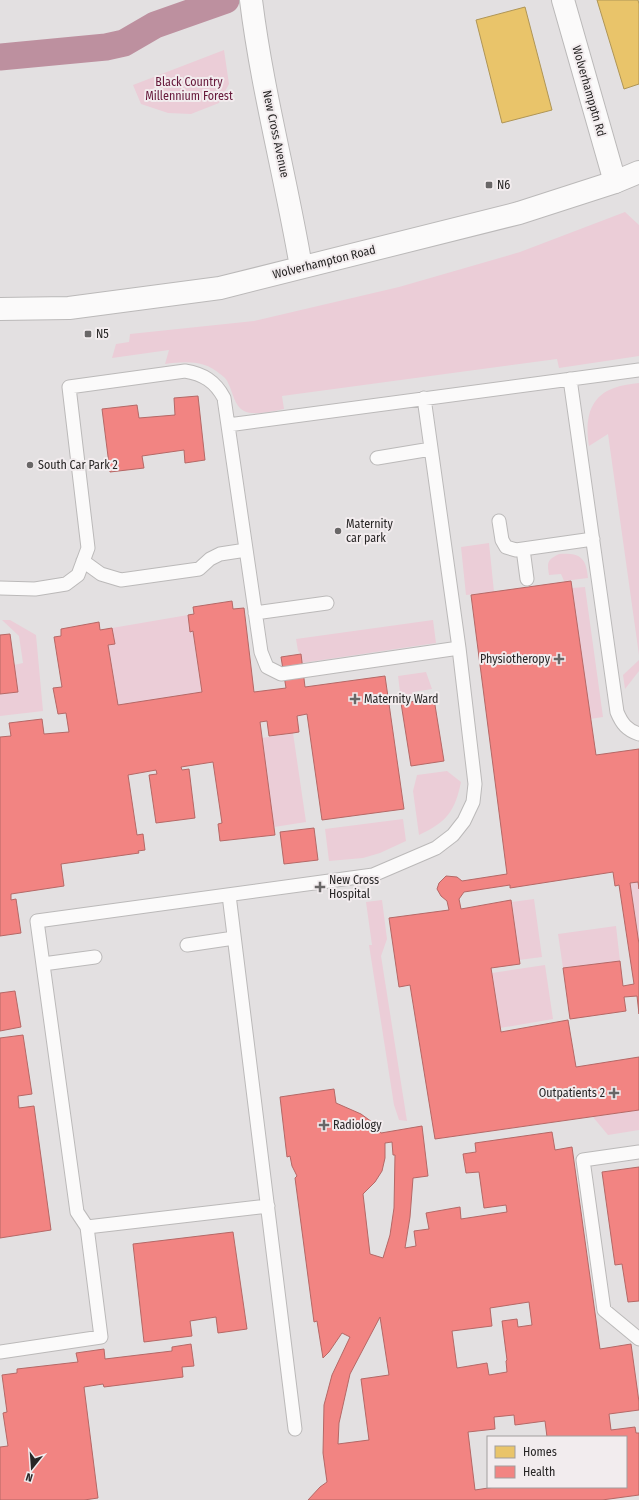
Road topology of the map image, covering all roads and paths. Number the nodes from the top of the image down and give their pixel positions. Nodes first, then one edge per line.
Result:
1 (251, 0) edge
2 (563, 0) edge
3 (639, 172) edge
4 (615, 182) junction
5 (301, 267) junction
6 (0, 309) edge
7 (639, 370) edge
8 (570, 379) junction
9 (424, 398) junction
10 (228, 425) junction
11 (431, 449) junction
12 (377, 458) dead end
13 (499, 521) dead end
14 (593, 540) junction
15 (523, 549) junction
16 (246, 550) junction
17 (83, 561) junction
18 (527, 579) dead end
19 (0, 588) edge
20 (327, 603) dead end
21 (255, 613) junction
22 (459, 648) junction
23 (639, 734) edge
24 (229, 895) junction
25 (234, 938) junction
26 (186, 945) dead end
27 (95, 957) dead end
28 (43, 964) junction
29 (639, 1152) edge
30 (268, 1206) junction
31 (87, 1227) junction
32 (639, 1339) edge
33 (0, 1352) edge
34 (295, 1429) dead end

1 - 5 street, New Cross Avenue
2 - 4 street, Wolverhampptn Rd
3 - 4 street, Wolverhampton Road
4 - 5 street, Wolverhampton Road
5 - 6 street, Wolverhampton Road
7 - 8 lane
8 - 9 lane
8 - 14 lane
9 - 10 lane
9 - 11 lane
10 - 16 lane
10 - 17 lane
11 - 12 lane
11 - 22 lane
13 - 15 lane
14 - 15 lane
14 - 23 lane
15 - 18 lane
16 - 17 lane
16 - 21 lane
17 - 19 lane
20 - 21 lane
21 - 22 lane
22 - 24 lane
24 - 25 lane
24 - 28 lane
25 - 26 lane
25 - 30 lane
27 - 28 lane
28 - 31 lane
29 - 32 lane
30 - 31 lane
30 - 34 lane
31 - 33 lane

